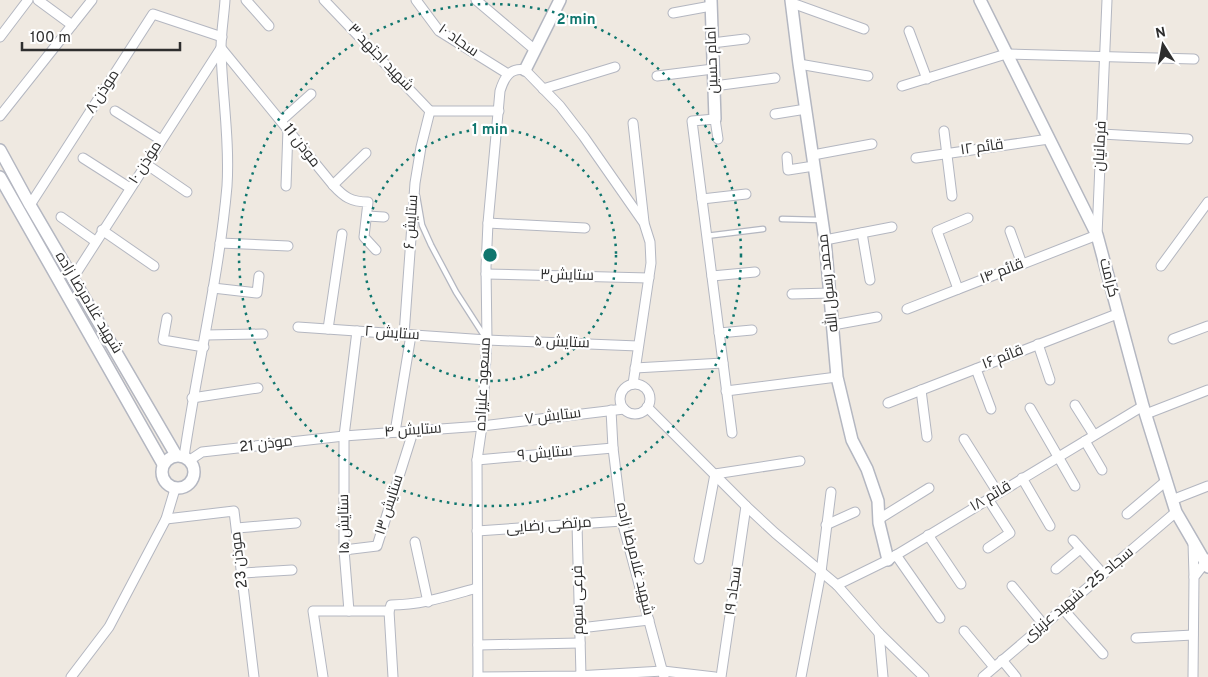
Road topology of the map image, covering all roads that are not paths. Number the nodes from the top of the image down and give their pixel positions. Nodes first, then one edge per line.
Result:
1 (28, 0) edge
2 (38, 0) edge
3 (92, 0) edge
4 (225, 0) edge
5 (246, 0) edge
6 (416, 0) edge
7 (476, 0) edge
8 (560, 0) edge
9 (980, 0) edge
10 (1108, 0) edge
11 (329, 2) edge
12 (792, 2) edge
13 (711, 3) edge
14 (673, 13) dead end
15 (72, 25) junction
16 (269, 26) dead end
17 (864, 29) dead end
18 (909, 31) dead end
19 (222, 37) junction
20 (0, 38) edge
21 (745, 39) dead end
22 (712, 43) junction
23 (221, 48) junction
24 (535, 50) junction
25 (1006, 54) junction
26 (1105, 57) junction
27 (1194, 59) dead end
28 (799, 64) junction
29 (615, 67) dead end
30 (713, 69) junction
31 (525, 70) junction
32 (508, 74) junction
33 (657, 76) dead end
34 (868, 76) dead end
35 (775, 78) dead end
36 (927, 80) junction
37 (714, 86) junction
38 (902, 86) dead end
39 (543, 88) junction
40 (312, 94) dead end
41 (806, 109) junction
42 (114, 111) dead end
43 (430, 111) junction
44 (499, 111) junction
45 (775, 114) dead end
46 (0, 116) edge
47 (714, 119) junction
48 (282, 120) junction
49 (633, 123) dead end
50 (288, 129) junction
51 (944, 131) dead end
52 (1102, 134) junction
53 (718, 139) dead end
54 (1049, 139) junction
55 (1188, 139) dead end
56 (161, 140) junction
57 (872, 144) dead end
58 (0, 150) edge
59 (366, 153) dead end
60 (946, 153) junction
61 (787, 157) dead end
62 (83, 158) dead end
63 (916, 158) dead end
64 (814, 160) junction
65 (146, 164) junction
66 (0, 177) edge
67 (415, 183) junction
68 (333, 185) junction
69 (286, 186) dead end
70 (130, 188) junction
71 (187, 192) dead end
72 (746, 194) dead end
73 (952, 196) dead end
74 (702, 199) junction
75 (1208, 202) edge
76 (30, 205) junction
77 (367, 216) junction
78 (61, 217) dead end
79 (384, 217) dead end
80 (968, 218) dead end
81 (782, 219) dead end
82 (822, 220) junction
83 (488, 223) junction
84 (644, 223) junction
85 (892, 227) dead end
86 (585, 228) dead end
87 (763, 229) dead end
88 (102, 230) junction
89 (1010, 231) dead end
90 (862, 232) junction
91 (342, 234) dead end
92 (1097, 235) junction
93 (706, 236) junction
94 (825, 240) junction
95 (95, 241) junction
96 (220, 243) junction
97 (288, 246) dead end
98 (376, 250) dead end
99 (1022, 264) junction
100 (154, 266) dead end
101 (1161, 266) dead end
102 (755, 272) dead end
103 (486, 274) junction
104 (259, 276) dead end
105 (712, 276) junction
106 (73, 278) junction
107 (649, 278) junction
108 (870, 280) dead end
109 (213, 288) junction
110 (958, 289) junction
111 (831, 293) junction
112 (792, 294) dead end
113 (907, 309) dead end
114 (1117, 314) junction
115 (877, 317) dead end
116 (167, 318) dead end
117 (833, 325) junction
118 (1208, 326) edge
119 (298, 327) dead end
120 (328, 329) junction
121 (752, 330) dead end
122 (357, 331) junction
123 (719, 333) junction
124 (263, 334) dead end
125 (206, 335) junction
126 (408, 335) junction
127 (1172, 339) dead end
128 (487, 340) junction
129 (1038, 344) junction
130 (638, 346) junction
131 (204, 347) junction
132 (723, 363) junction
133 (635, 368) junction
134 (976, 369) junction
135 (837, 377) junction
136 (1050, 380) dead end
137 (633, 384) junction
138 (258, 388) dead end
139 (726, 390) junction
140 (921, 390) junction
141 (1208, 390) edge
142 (192, 398) junction
143 (888, 403) dead end
144 (1075, 405) dead end
145 (647, 407) junction
146 (1030, 408) dead end
147 (624, 409) junction
148 (991, 409) dead end
149 (611, 410) junction
150 (1145, 410) junction
151 (482, 426) junction
152 (394, 432) junction
153 (413, 432) junction
154 (732, 432) dead end
155 (1094, 435) junction
156 (344, 436) junction
157 (927, 437) dead end
158 (964, 439) dead end
159 (1085, 441) junction
160 (613, 448) junction
161 (183, 457) junction
162 (1058, 457) junction
163 (477, 460) junction
164 (800, 461) dead end
165 (163, 464) junction
166 (1102, 470) dead end
167 (715, 474) junction
168 (1022, 478) junction
169 (1166, 481) junction
170 (1075, 486) dead end
171 (1208, 486) edge
172 (929, 488) dead end
173 (175, 489) junction
174 (831, 492) dead end
175 (998, 493) junction
176 (988, 499) junction
177 (1172, 500) junction
178 (746, 506) junction
179 (855, 512) dead end
180 (1176, 512) junction
181 (1127, 514) dead end
182 (166, 519) junction
183 (879, 519) junction
184 (622, 521) junction
185 (296, 523) dead end
186 (577, 524) junction
187 (826, 525) junction
188 (1050, 526) dead end
189 (237, 528) junction
190 (477, 531) junction
191 (928, 535) junction
192 (1073, 540) dead end
193 (414, 542) dead end
194 (1193, 542) junction
195 (988, 548) dead end
196 (1080, 548) junction
197 (344, 550) junction
198 (892, 557) junction
199 (699, 559) dead end
200 (1207, 563) edge
201 (1056, 569) dead end
202 (292, 570) dead end
203 (821, 572) junction
204 (242, 573) junction
205 (1103, 574) junction
206 (1194, 577) junction
207 (961, 584) dead end
208 (837, 585) junction
209 (1012, 586) dead end
210 (477, 588) junction
211 (428, 602) junction
212 (1063, 609) junction
213 (349, 611) junction
214 (389, 611) junction
215 (940, 618) dead end
216 (649, 620) junction
217 (1044, 625) junction
218 (580, 628) junction
219 (964, 631) dead end
220 (879, 633) junction
221 (1193, 635) junction
222 (1136, 638) dead end
223 (580, 643) junction
224 (478, 645) junction
225 (1103, 654) dead end
226 (1002, 660) junction
227 (994, 667) junction
228 (664, 674) edge
229 (577, 676) edge
230 (71, 677) edge
231 (254, 677) edge
232 (323, 677) edge
233 (393, 677) edge
234 (478, 677) edge
235 (715, 677) edge
236 (721, 677) edge
237 (801, 677) edge
238 (883, 677) edge
239 (924, 677) edge
240 (982, 677) edge
241 (1016, 677) edge
242 (1193, 677) edge

1 - 20 street
2 - 15 street
3 - 15 street
4 - 19 street
5 - 16 street
6 - 32 street, سجاد ۱۰
7 - 24 street
8 - 24 street
9 - 25 street, کرامت
10 - 26 street, فرمانیان
11 - 43 street, شهید اجتهد ۳
12 - 17 street
12 - 28 street, محمد رسول الله
13 - 14 street
13 - 22 street, امام حسین
15 - 46 street
18 - 36 street
19 - 23 street
19 - 76 street, موذن ۸
21 - 22 street
22 - 30 street, امام حسین
23 - 48 street, موذن 11
23 - 56 street, موٰذن ۱۰
23 - 96 street
24 - 31 street
25 - 26 street
25 - 36 street
25 - 54 street, کرامت
26 - 27 street
26 - 52 street, فرمانیان
28 - 34 street
28 - 41 street, محمد رسول الله
29 - 39 street
30 - 33 street
30 - 37 street, امام حسین
31 - 32 street
31 - 39 street
32 - 44 street, مسعود علیزاده
35 - 37 street
36 - 38 street
37 - 47 street, امام حسین
39 - 84 street
40 - 48 street
41 - 45 street
41 - 64 street, محمد رسول الله
42 - 56 street
43 - 44 street
43 - 67 street, ستایش ۶
44 - 83 street, مسعود علیزاده
47 - 53 street
47 - 74 street
48 - 50 street, موذن 11
49 - 84 street
50 - 68 street, موذن 11
50 - 69 street
51 - 60 street
52 - 55 street
52 - 92 street, فرمانیان
54 - 60 street, قائم ۱۲
54 - 92 street, کرامت
56 - 65 street, موٰذن ۱۰
57 - 64 street
58 - 76 street, شهید غلامرضا زاده
59 - 68 street
60 - 63 street, قائم ۱۲
60 - 73 street
61 - 64 street
62 - 70 street
64 - 82 street, محمد رسول الله
65 - 70 street, موٰذن ۱۰
65 - 71 street
66 - 165 street, شهید غلامرضا زاده
67 - 126 street, ستایش ۶
67 - 128 lane
68 - 77 street, موذن 11
70 - 88 street, موٰذن ۱۰
72 - 74 street
74 - 93 street
75 - 101 street
76 - 106 street, شهید غلامرضا زاده
77 - 79 street
77 - 98 street
78 - 95 street
80 - 110 street
81 - 82 lane
82 - 94 street, محمد رسول الله
83 - 86 street
83 - 103 street, مسعود علیزاده
84 - 107 street
85 - 90 street
87 - 93 lane
88 - 95 street, موٰذن ۱۰
88 - 100 street
89 - 99 street
90 - 94 street
90 - 108 street
91 - 120 street
92 - 99 street, قائم ۱۴
92 - 114 street, کرامت
93 - 105 street
94 - 111 street, محمد رسول الله
95 - 106 street, موٰذن ۱۰
96 - 97 street
96 - 109 street
99 - 110 street, قائم ۱۴
102 - 105 street
103 - 107 street, ستایش۳
103 - 128 street, مسعود علیزاده
104 - 109 street
105 - 123 street
106 - 161 street, شهید غلامرضا زاده
107 - 130 street
109 - 125 street
110 - 113 street, قائم ۱۴
111 - 112 street
111 - 117 street, محمد رسول الله
114 - 129 street, قائم ۱۶
114 - 150 street, کرامت
115 - 117 street
116 - 131 street
117 - 135 street, محمد رسول الله
118 - 127 street
119 - 120 street, ستایش ۲
120 - 122 street, ستایش ۲
121 - 123 street
122 - 126 street, ستایش ۲
122 - 156 street
123 - 132 street
124 - 125 street
125 - 131 street
126 - 128 street, ستایش ۲
126 - 152 street
128 - 130 street, ستایش ۵
128 - 151 street, مسعود علیزاده
129 - 134 street, قائم ۱۶
129 - 136 street
130 - 133 street
131 - 142 street
132 - 133 street
132 - 139 street
133 - 137 street
134 - 140 street, قائم ۱۶
134 - 148 street
135 - 139 street
135 - 183 street, محمد رسول الله
137 - 145 street
137 - 147 street
138 - 142 street
139 - 154 street
140 - 143 street, قائم ۱۶
140 - 157 street
141 - 150 street, قائم ۱۸
142 - 161 street
144 - 155 street
145 - 147 street
145 - 167 street
146 - 162 street
147 - 149 street, ستایش ۷
149 - 151 street, ستایش ۷
149 - 160 street, شهید غلامرضا زاده
150 - 155 street, قائم ۱۸
150 - 169 street, کرامت
151 - 153 street, ستایش ۴
151 - 163 street, مسعود علیزاده
152 - 153 street, ستایش ۴
152 - 156 street, ستایش ۴
153 - 197 street, ستایش ۱۳
155 - 159 street, قائم ۱۸
156 - 161 street, موذن 21
156 - 197 street, ستایش ۱۵
158 - 175 street
159 - 162 street, قائم ۱۸
159 - 166 street
160 - 163 street, ستایش ۹
160 - 184 street, شهید غلامرضا زاده
161 - 165 street
161 - 173 street
162 - 168 street, قائم ۱۸
162 - 170 street
163 - 190 street, مسعود علیزاده
164 - 167 street
165 - 173 street
167 - 178 street
167 - 199 street
168 - 175 street, قائم ۱۸
168 - 188 street
169 - 177 street, کرامت
169 - 181 street
171 - 177 street
172 - 183 street
173 - 182 street
174 - 187 street
175 - 176 street, قائم ۱۸
176 - 191 street, قائم ۱۸
176 - 195 street
177 - 180 street, کرامت
178 - 203 street
178 - 236 street, سجاد ۱۹
179 - 187 street
180 - 194 street, کرامت
180 - 205 street, سجاد 25- شهید عزیزی
182 - 189 street, موذن 23
182 - 230 street
183 - 198 street, محمد رسول الله
184 - 186 street, مرتضی رضایی
184 - 216 street, شهید غلامرضا زاده
185 - 189 street
186 - 190 street, مرتضی رضایی
186 - 218 street, فرعی سوم
187 - 203 street
189 - 204 street, موذن 23
190 - 210 street, مسعود علیزاده
191 - 198 street, قائم ۱۸
191 - 207 street
192 - 196 street
193 - 211 street
194 - 200 street, کرامت
194 - 206 street
196 - 201 street
196 - 205 street
197 - 213 street, ستایش ۱۵
198 - 208 street, قائم ۱۸
198 - 215 street
200 - 206 street
202 - 204 street
203 - 208 street
203 - 237 street
204 - 231 street, موذن 23
205 - 212 street, سجاد 25- شهید عزیزی
206 - 221 street
208 - 220 street
209 - 217 street
210 - 211 street
210 - 224 street, مسعود علیزاده
211 - 214 street
212 - 217 street, سجاد 25- شهید عزیزی
212 - 225 street
213 - 214 street
213 - 232 street
214 - 233 street
216 - 218 street
216 - 228 street, شهید غلامرضا زاده
217 - 226 street, سجاد 25- شهید عزیزی
218 - 223 street, فرعی سوم
219 - 227 street
220 - 238 street
220 - 239 street
221 - 222 street
221 - 242 street
223 - 224 street
223 - 229 street, فرعی سوم
224 - 234 street, مسعود علیزاده
226 - 227 street, سجاد 25- شهید عزیزی
226 - 241 street
227 - 240 street, سجاد 25- شهید عزیزی
228 - 229 street
228 - 235 street
229 - 234 street

